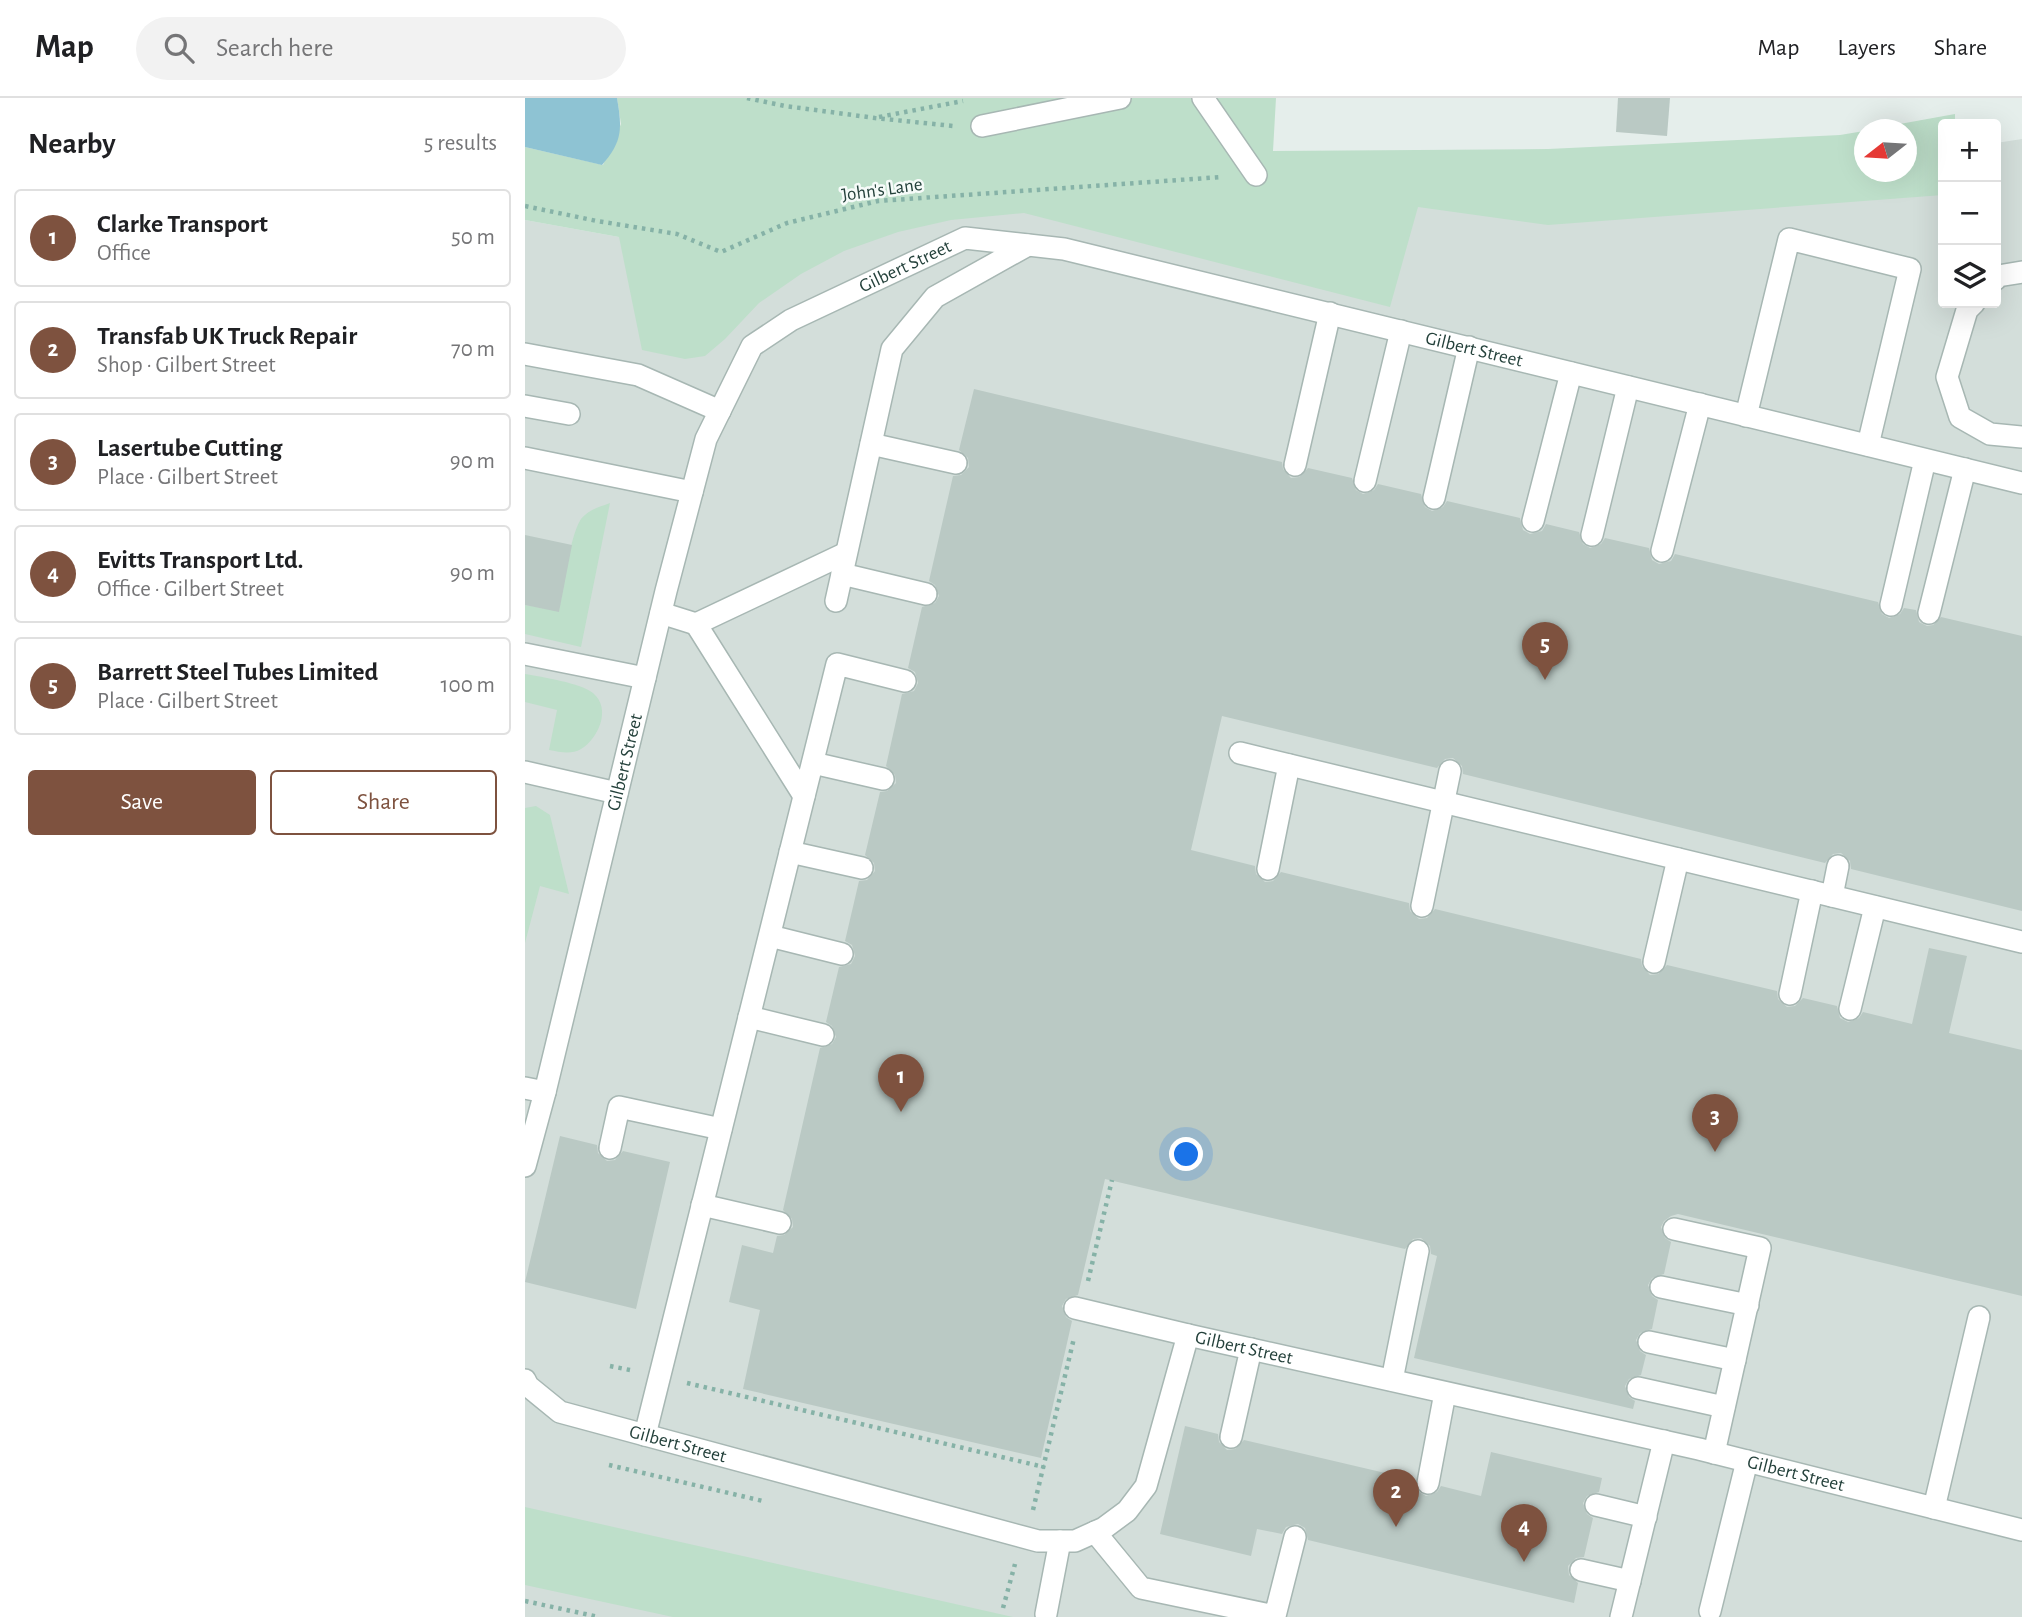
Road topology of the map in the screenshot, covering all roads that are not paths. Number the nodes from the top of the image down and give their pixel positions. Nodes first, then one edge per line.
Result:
1 (1120, 98) edge
2 (1203, 98) edge
3 (982, 126) road end
4 (1256, 175) road end
5 (1028, 245) junction
6 (2022, 272) edge
7 (2001, 276) edge
8 (1969, 308) edge
9 (1330, 313) junction
10 (1401, 331) junction
11 (1469, 348) junction
12 (525, 354) edge
13 (1571, 373) junction
14 (1628, 387) junction
15 (1700, 404) junction
16 (525, 406) edge
17 (720, 411) junction
18 (569, 414) dead end
19 (1746, 416) junction
20 (2022, 437) edge
21 (871, 444) junction
22 (1868, 445) junction
23 (525, 458) edge
24 (1925, 460) junction
25 (956, 463) dead end
26 (1295, 465) dead end
27 (1965, 469) junction
28 (1366, 481) dead end
29 (2022, 483) edge
30 (692, 492) junction
31 (1434, 498) dead end
32 (1533, 521) dead end
33 (1592, 535) dead end
34 (1662, 551) dead end
35 (844, 563) junction
36 (926, 594) dead end
37 (836, 601) dead end
38 (1891, 605) dead end
39 (661, 613) junction
40 (1929, 613) dead end
41 (696, 624) junction
42 (525, 654) edge
43 (645, 678) junction
44 (905, 681) dead end
45 (1240, 753) dead end
46 (813, 763) junction
47 (1289, 765) junction
48 (1450, 771) dead end
49 (525, 772) edge
50 (883, 779) dead end
51 (617, 793) junction
52 (804, 796) junction
53 (1444, 803) junction
54 (790, 852) junction
55 (1678, 859) junction
56 (1838, 866) dead end
57 (862, 868) dead end
58 (1268, 869) dead end
59 (1822, 894) junction
60 (1422, 906) dead end
61 (1875, 907) junction
62 (770, 936) junction
63 (2022, 942) edge
64 (842, 954) dead end
65 (1654, 962) dead end
66 (1790, 995) dead end
67 (1850, 1009) dead end
68 (749, 1017) junction
69 (823, 1035) dead end
70 (535, 1090) edge
71 (531, 1123) edge
72 (721, 1129) junction
73 (610, 1148) dead end
74 (525, 1166) edge
75 (702, 1205) junction
76 (780, 1223) dead end
77 (1674, 1229) dead end
78 (1418, 1251) dead end
79 (1661, 1287) dead end
80 (1748, 1305) junction
81 (1078, 1309) road end
82 (1979, 1317) dead end
83 (1188, 1335) junction
84 (1649, 1342) dead end
85 (1251, 1349) junction
86 (1735, 1360) junction
87 (525, 1380) edge
88 (1392, 1380) junction
89 (1638, 1388) dead end
90 (1445, 1393) junction
91 (1724, 1408) junction
92 (645, 1435) junction
93 (1231, 1437) dead end
94 (1664, 1441) junction
95 (1714, 1453) junction
96 (1747, 1461) junction
97 (1428, 1483) dead end
98 (1596, 1504) dead end
99 (1934, 1508) junction
100 (1646, 1517) junction
101 (2022, 1530) edge
102 (1095, 1532) junction
103 (1295, 1537) dead end
104 (1060, 1541) junction
105 (1581, 1570) dead end
106 (1630, 1581) junction
107 (1710, 1611) dead end
108 (1046, 1614) dead end
109 (1621, 1617) edge

1 - 3 street
2 - 4 street
5 - 9 street, Gilbert Street
5 - 17 street, Gilbert Street
5 - 21 street
6 - 7 street
8 - 20 street
9 - 10 street, Gilbert Street
9 - 26 street
10 - 11 street, Gilbert Street
10 - 28 street
11 - 13 street, Gilbert Street
11 - 31 street
12 - 17 street
13 - 14 street, Gilbert Street
13 - 32 street
14 - 15 street, Gilbert Street
14 - 33 street
15 - 19 street, Gilbert Street
15 - 34 street
16 - 18 street
17 - 30 street, Gilbert Street
19 - 22 street, Gilbert Street
19 - 22 street
21 - 25 street
21 - 35 street
22 - 24 street, Gilbert Street
23 - 30 street
24 - 27 street, Gilbert Street
24 - 38 street
27 - 29 street, Gilbert Street
27 - 40 street
30 - 39 street, Gilbert Street
35 - 36 street
35 - 37 street
35 - 41 street
39 - 41 street
39 - 43 street, Gilbert Street
41 - 52 street
42 - 43 street
43 - 51 street, Gilbert Street
44 - 46 street
45 - 47 street
46 - 50 street
46 - 52 street
47 - 53 street
47 - 58 street
48 - 53 street
49 - 51 street
51 - 70 street, Gilbert Street
52 - 54 street
53 - 55 street
53 - 60 street
54 - 57 street
54 - 62 street
55 - 59 street
55 - 65 street
56 - 59 street
59 - 61 street
59 - 66 street
61 - 63 street
61 - 67 street
62 - 64 street
62 - 68 street
68 - 69 street
68 - 72 street
70 - 71 street, Gilbert Street
71 - 74 street, Gilbert Street
72 - 73 street
72 - 75 street
75 - 76 street
75 - 92 street
77 - 80 street
78 - 88 street
79 - 80 street
80 - 86 street
81 - 83 street
82 - 99 street
83 - 85 street, Gilbert Street
83 - 102 street, Gilbert Street
84 - 86 street
85 - 88 street, Gilbert Street
85 - 93 street
86 - 91 street
87 - 92 street, Gilbert Street
88 - 90 street, Gilbert Street
89 - 91 street
90 - 94 street, Gilbert Street
90 - 97 street
91 - 95 street
92 - 104 street, Gilbert Street
94 - 95 street, Gilbert Street
94 - 100 street
95 - 96 street, Gilbert Street
96 - 99 street, Gilbert Street
96 - 107 street
98 - 100 street
99 - 101 street, Gilbert Street
100 - 106 street
102 - 103 street
102 - 104 street, Gilbert Street
104 - 108 street
105 - 106 street
106 - 109 street

